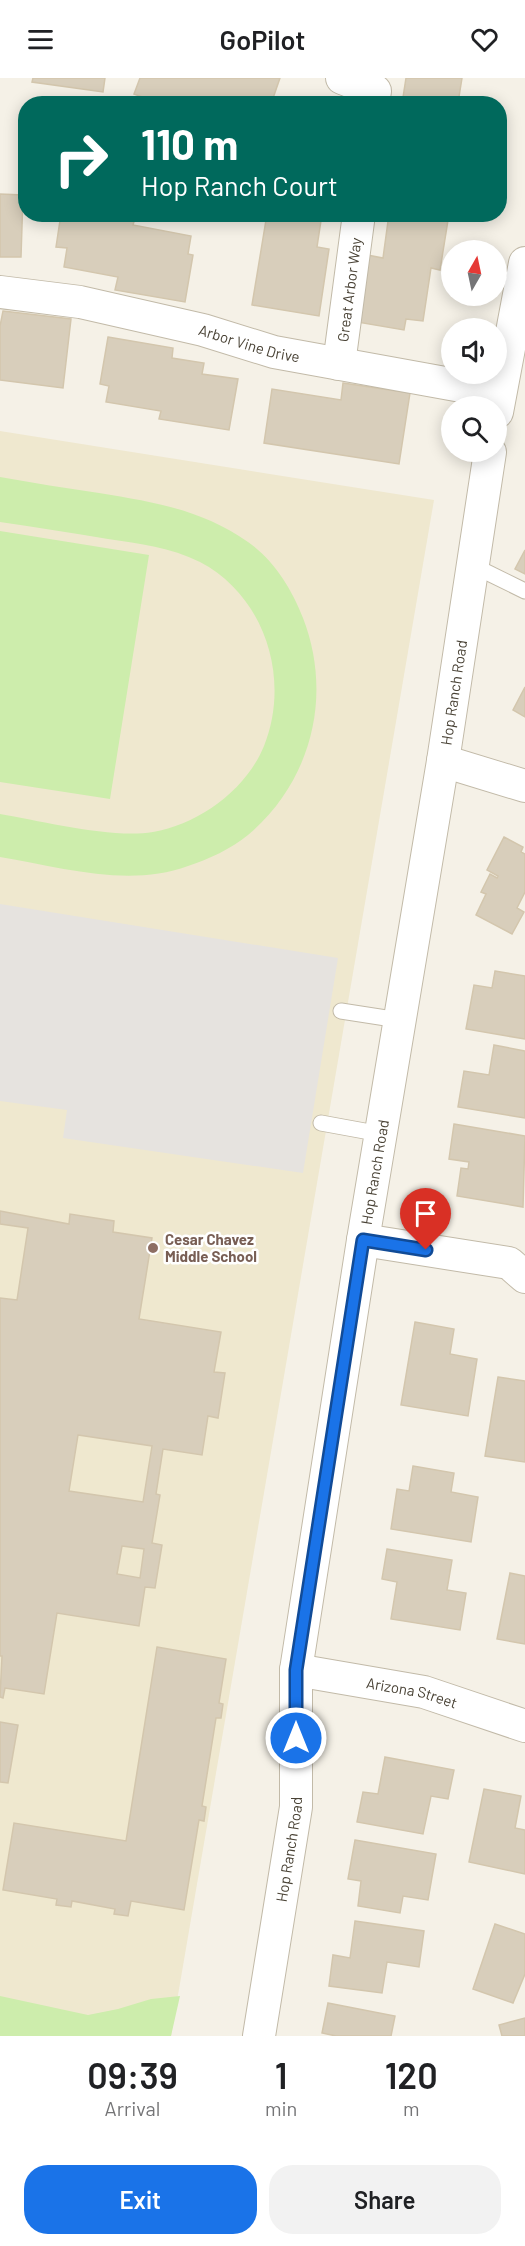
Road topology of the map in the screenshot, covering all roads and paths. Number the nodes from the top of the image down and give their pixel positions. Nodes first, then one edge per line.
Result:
1 (342, 78) edge
2 (375, 91) edge
3 (358, 222) edge
4 (525, 263) edge
5 (0, 292) edge
6 (339, 364) junction
7 (469, 396) edge
8 (499, 396) edge
9 (488, 462) edge
10 (472, 565) junction
11 (525, 591) edge
12 (443, 761) junction
13 (525, 786) edge
14 (340, 1011) dead end
15 (399, 1020) junction
16 (321, 1123) dead end
17 (381, 1134) junction
18 (363, 1240) junction
19 (525, 1277) edge
20 (296, 1670) junction
21 (525, 1726) edge
22 (259, 2036) edge

1 - 2 street
3 - 6 street, Great Arbor Way
4 - 8 street
5 - 6 street, Arbor Vine Drive
6 - 7 street, Arbor Vine Drive
9 - 10 street, Hop Ranch Road
10 - 11 lane
10 - 12 street, Hop Ranch Road
12 - 13 street
12 - 15 street, Hop Ranch Road
14 - 15 lane
15 - 17 street, Hop Ranch Road
16 - 17 lane
17 - 18 street, Hop Ranch Road
18 - 19 street
18 - 20 street, Hop Ranch Road
20 - 21 street, Arizona Street
20 - 22 street, Hop Ranch Road

